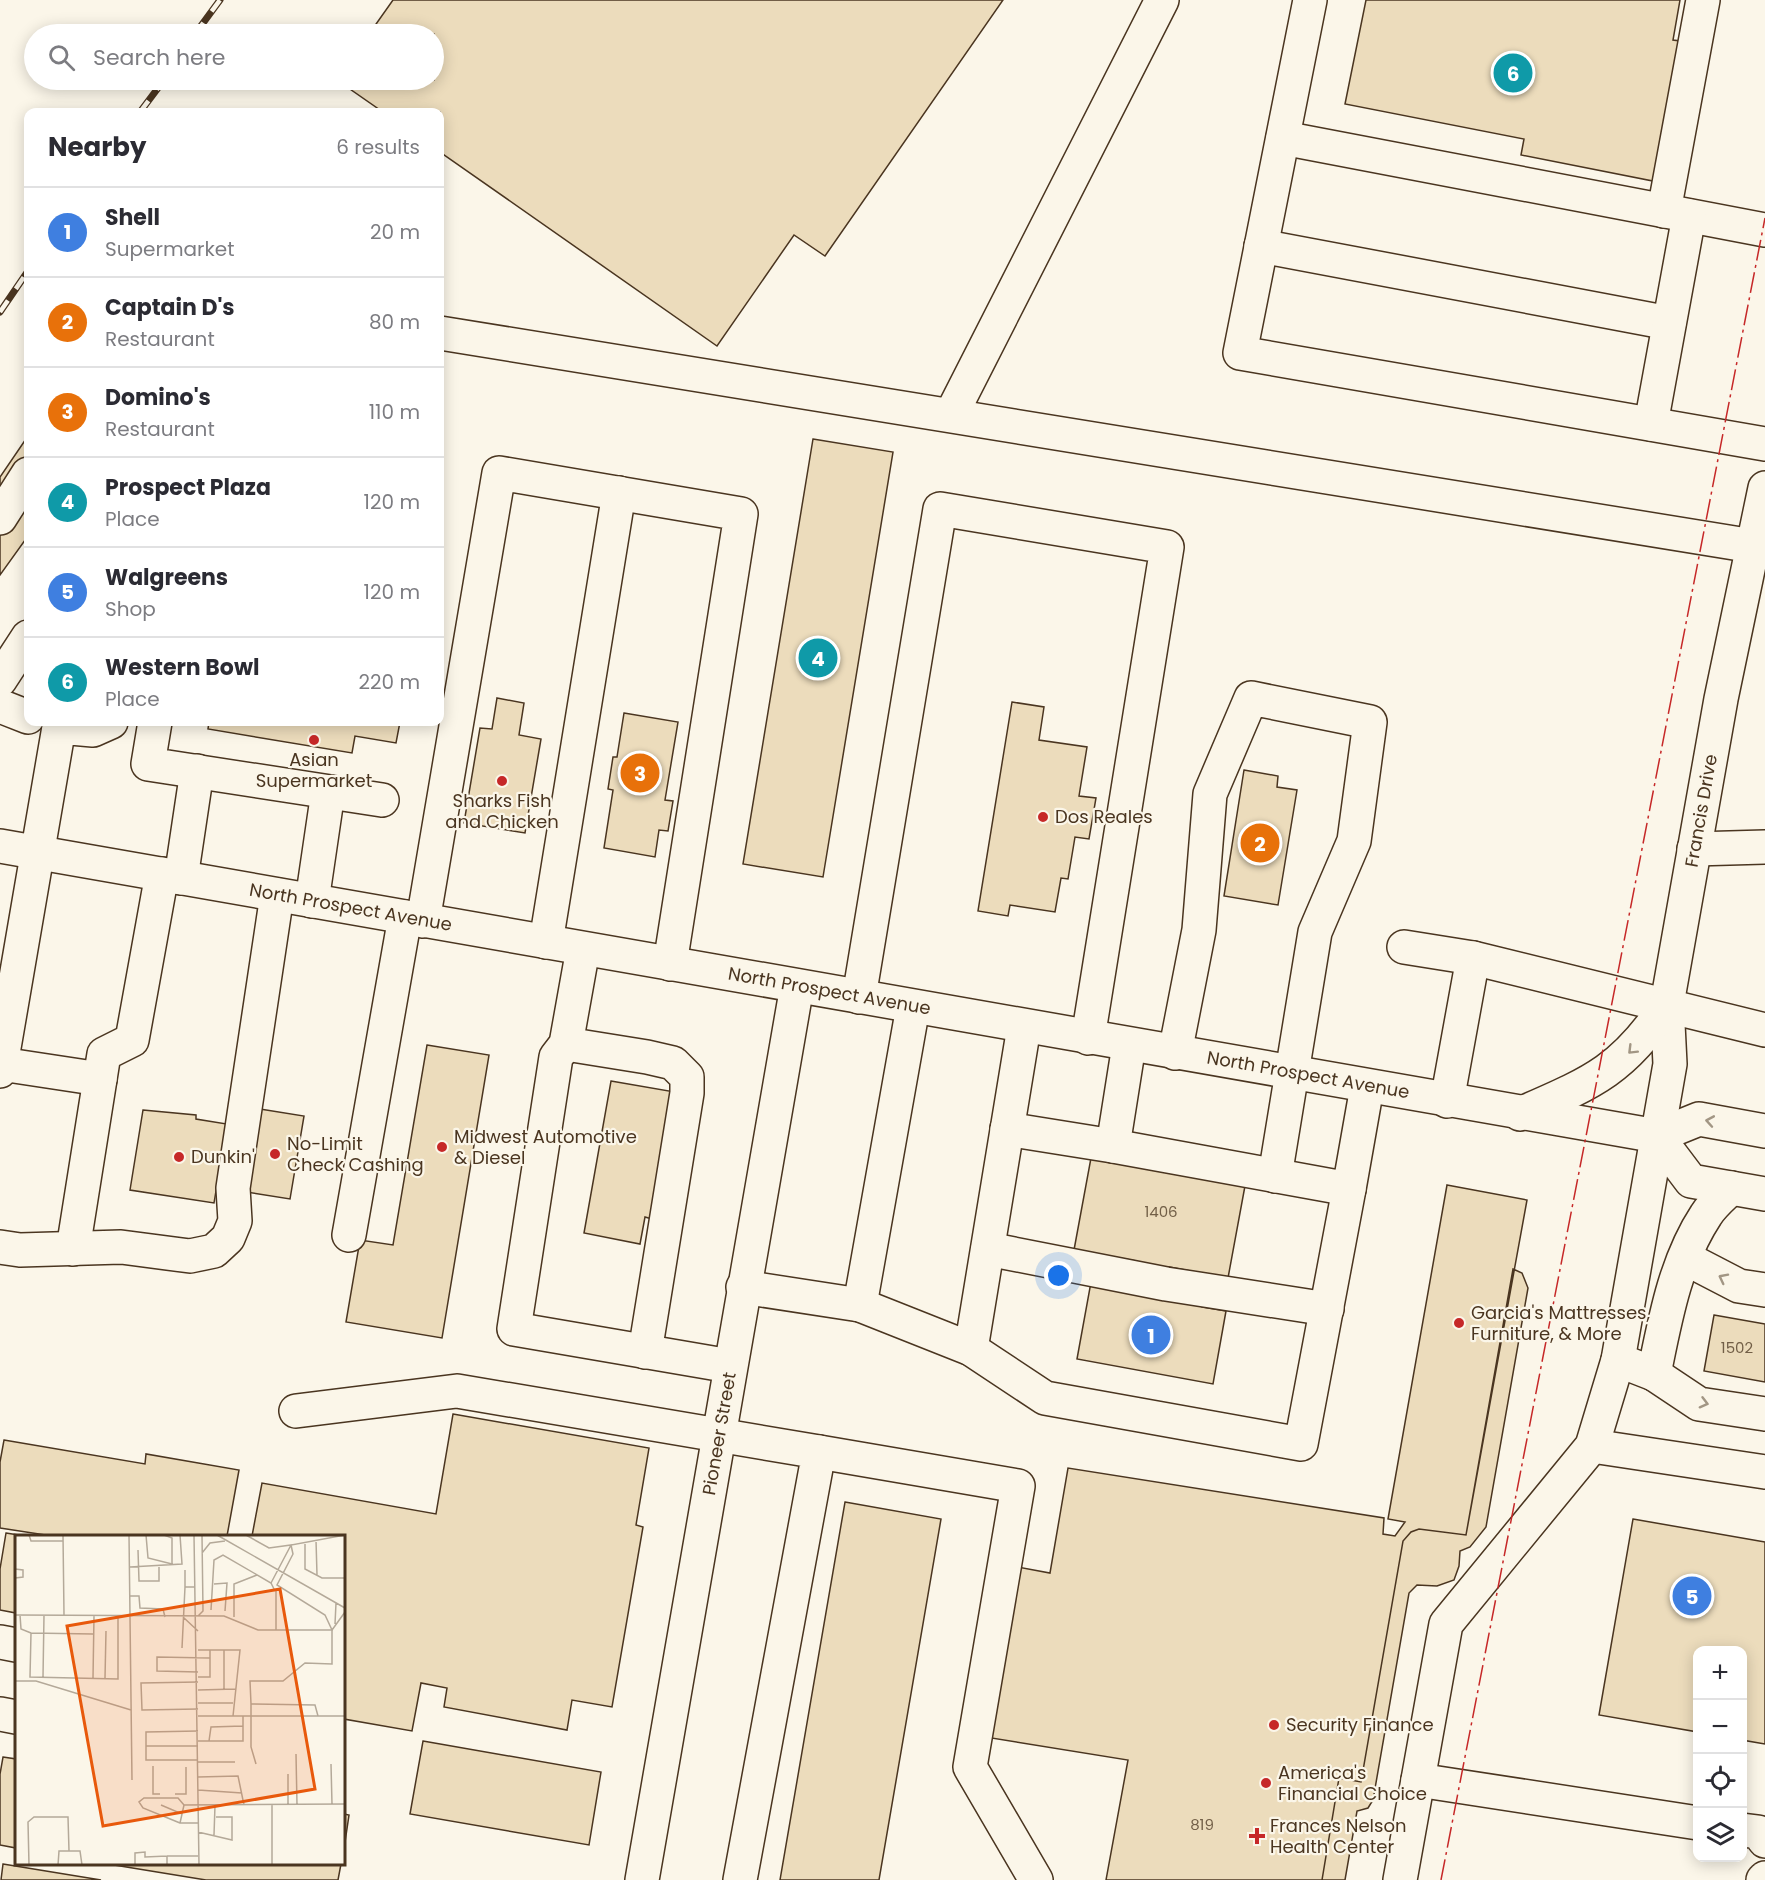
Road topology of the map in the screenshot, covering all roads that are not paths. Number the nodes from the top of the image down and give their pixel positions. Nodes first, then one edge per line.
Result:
1 (1162, 0) edge
2 (1310, 0) edge
3 (1703, 0) edge
4 (1283, 138) junction
5 (1676, 214) junction
6 (1765, 230) edge
7 (1261, 246) junction
8 (1669, 323) junction
9 (444, 334) edge
10 (951, 415) junction
11 (1651, 424) junction
12 (1765, 444) edge
13 (24, 480) edge
14 (1765, 488) edge
15 (619, 493) junction
16 (0, 518) edge
17 (1759, 547) edge
18 (24, 643) edge
19 (0, 680) edge
20 (0, 706) edge
21 (24, 715) edge
22 (50, 726) edge
23 (64, 726) edge
24 (102, 726) edge
25 (153, 726) edge
26 (197, 771) junction
27 (328, 792) junction
28 (381, 800) dead end
29 (0, 846) edge
30 (1765, 847) edge
31 (1694, 849) junction
32 (38, 853) junction
33 (171, 876) junction
34 (277, 895) junction
35 (312, 901) junction
36 (414, 919) junction
37 (546, 942) junction
38 (1404, 947) dead end
39 (583, 949) junction
40 (1473, 958) junction
41 (670, 964) junction
42 (797, 986) junction
43 (6, 997) edge
44 (859, 997) junction
45 (1667, 1004) junction
46 (913, 1007) junction
47 (1024, 1027) junction
48 (1765, 1030) edge
49 (1089, 1038) junction
50 (566, 1044) junction
51 (1129, 1045) junction
52 (1174, 1053) junction
53 (1, 1068) edge
54 (1293, 1074) junction
55 (100, 1079) junction
56 (1367, 1087) junction
57 (1447, 1101) junction
58 (1520, 1114) junction
59 (1007, 1129) junction
60 (1765, 1131) edge
61 (1658, 1136) junction
62 (1113, 1146) junction
63 (1275, 1176) junction
64 (1731, 1188) junction
65 (1349, 1189) junction
66 (1765, 1194) edge
67 (349, 1235) dead end
68 (0, 1247) edge
69 (73, 1249) junction
70 (988, 1249) junction
71 (1684, 1258) junction
72 (743, 1287) junction
73 (1765, 1290) edge
74 (860, 1305) junction
75 (1327, 1309) junction
76 (971, 1349) junction
77 (645, 1352) junction
78 (1618, 1360) junction
79 (730, 1366) junction
80 (1654, 1374) junction
81 (296, 1411) dead end
82 (1765, 1414) edge
83 (718, 1436) junction
84 (1592, 1446) junction
85 (819, 1452) junction
86 (1765, 1472) edge
87 (0, 1642) edge
88 (15, 1645) edge
89 (0, 1714) edge
90 (15, 1717) edge
91 (1418, 1780) junction
92 (1693, 1822) edge
93 (642, 1880) edge
94 (740, 1880) edge
95 (1036, 1880) edge
96 (1400, 1880) edge

1 - 10 main road
2 - 4 main road
3 - 5 main road
4 - 5 main road
4 - 7 main road
5 - 6 main road
5 - 8 main road
7 - 8 main road
7 - 11 main road
8 - 11 main road
9 - 10 main road
10 - 17 main road
11 - 12 main road
13 - 16 main road
14 - 17 main road, Francis Drive
15 - 36 main road
15 - 37 main road
15 - 41 main road
17 - 31 main road, Francis Drive
18 - 19 main road
20 - 21 main road
22 - 32 main road
23 - 24 main road
25 - 26 main road
26 - 27 main road
26 - 33 main road
27 - 28 main road
27 - 35 main road
29 - 32 main road, North Prospect Avenue
30 - 31 main road
31 - 45 main road, Francis Drive
32 - 33 main road, North Prospect Avenue
32 - 43 main road
33 - 34 main road, North Prospect Avenue
33 - 55 main road
34 - 35 main road, North Prospect Avenue
34 - 69 main road
35 - 36 main road, North Prospect Avenue
36 - 37 main road, North Prospect Avenue
36 - 67 main road
37 - 39 main road, North Prospect Avenue
38 - 40 main road
39 - 41 main road, North Prospect Avenue
39 - 50 main road
40 - 45 main road
40 - 57 main road
41 - 42 main road, North Prospect Avenue
42 - 44 main road, North Prospect Avenue
42 - 72 main road, Pioneer Street
43 - 53 main road
44 - 46 main road, North Prospect Avenue
44 - 49 main road
45 - 48 main road
45 -> 58 main road
45 - 61 main road, Francis Drive
46 - 47 main road, North Prospect Avenue
46 - 74 main road
47 - 49 main road, North Prospect Avenue
47 - 59 main road
49 - 51 main road, North Prospect Avenue
50 - 77 main road
50 - 77 main road
51 - 52 main road, North Prospect Avenue
51 - 62 main road
52 - 54 main road, North Prospect Avenue
52 - 54 main road
53 - 55 main road
54 - 56 main road, North Prospect Avenue
54 - 63 main road
55 - 69 main road
56 - 57 main road, North Prospect Avenue
56 - 65 main road
57 - 58 main road, North Prospect Avenue
58 - 61 main road, North Prospect Avenue
59 - 62 main road
59 - 70 main road
60 -> 61 main road
61 - 64 main road
61 - 78 main road, Francis Drive
62 - 63 main road
63 - 65 main road
64 - 66 main road
64 - 71 main road
65 - 75 main road
68 - 69 main road
70 - 75 main road
70 - 76 main road
73 -> 71 main road
71 - 80 main road
72 - 74 main road
72 - 79 main road, Pioneer Street
74 - 76 main road
75 - 76 main road
77 - 79 main road
78 - 80 main road
78 - 84 main road, Francis Drive
79 - 83 main road, Pioneer Street
80 -> 82 main road
81 - 83 main road
83 - 85 main road
83 - 93 main road, Pioneer Street
84 - 86 main road
84 - 91 main road
85 - 94 main road
85 - 95 main road
87 - 88 main road
89 - 90 main road
91 - 92 main road
91 - 96 main road

